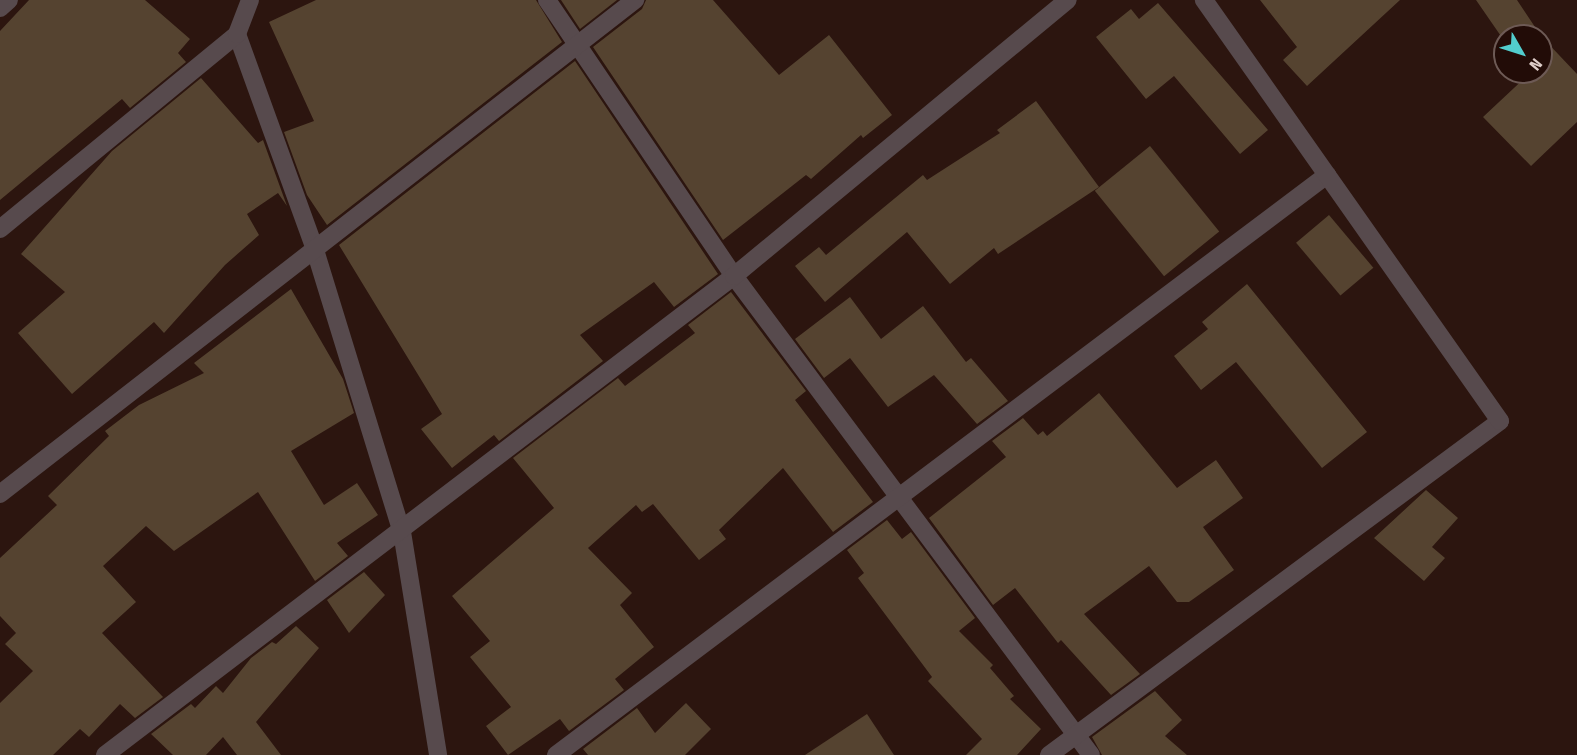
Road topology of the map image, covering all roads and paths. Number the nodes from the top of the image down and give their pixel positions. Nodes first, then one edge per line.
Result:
1 (9, 0) edge
2 (250, 0) edge
3 (547, 0) edge
4 (635, 0) edge
5 (1068, 0) edge
6 (1204, 0) edge
7 (0, 8) edge
8 (237, 34) junction
9 (578, 45) junction
10 (1327, 175) junction
11 (0, 229) edge
12 (315, 250) junction
13 (734, 276) junction
14 (0, 494) edge
15 (901, 497) junction
16 (402, 532) junction
17 (1076, 736) junction
18 (105, 755) edge
19 (438, 755) edge
20 (556, 755) edge
21 (1049, 755) edge
22 (1091, 755) edge

1 - 7 street
2 - 8 street
3 - 9 street
4 - 9 street
5 - 13 street
6 - 10 street
8 - 11 street
8 - 12 street
9 - 12 street
9 - 13 street
10 - 15 street
10 - 17 street
12 - 14 street
12 - 16 street
13 - 15 street
13 - 16 street
15 - 17 street
15 - 20 street
16 - 18 street
16 - 19 street
17 - 21 street
17 - 22 street

